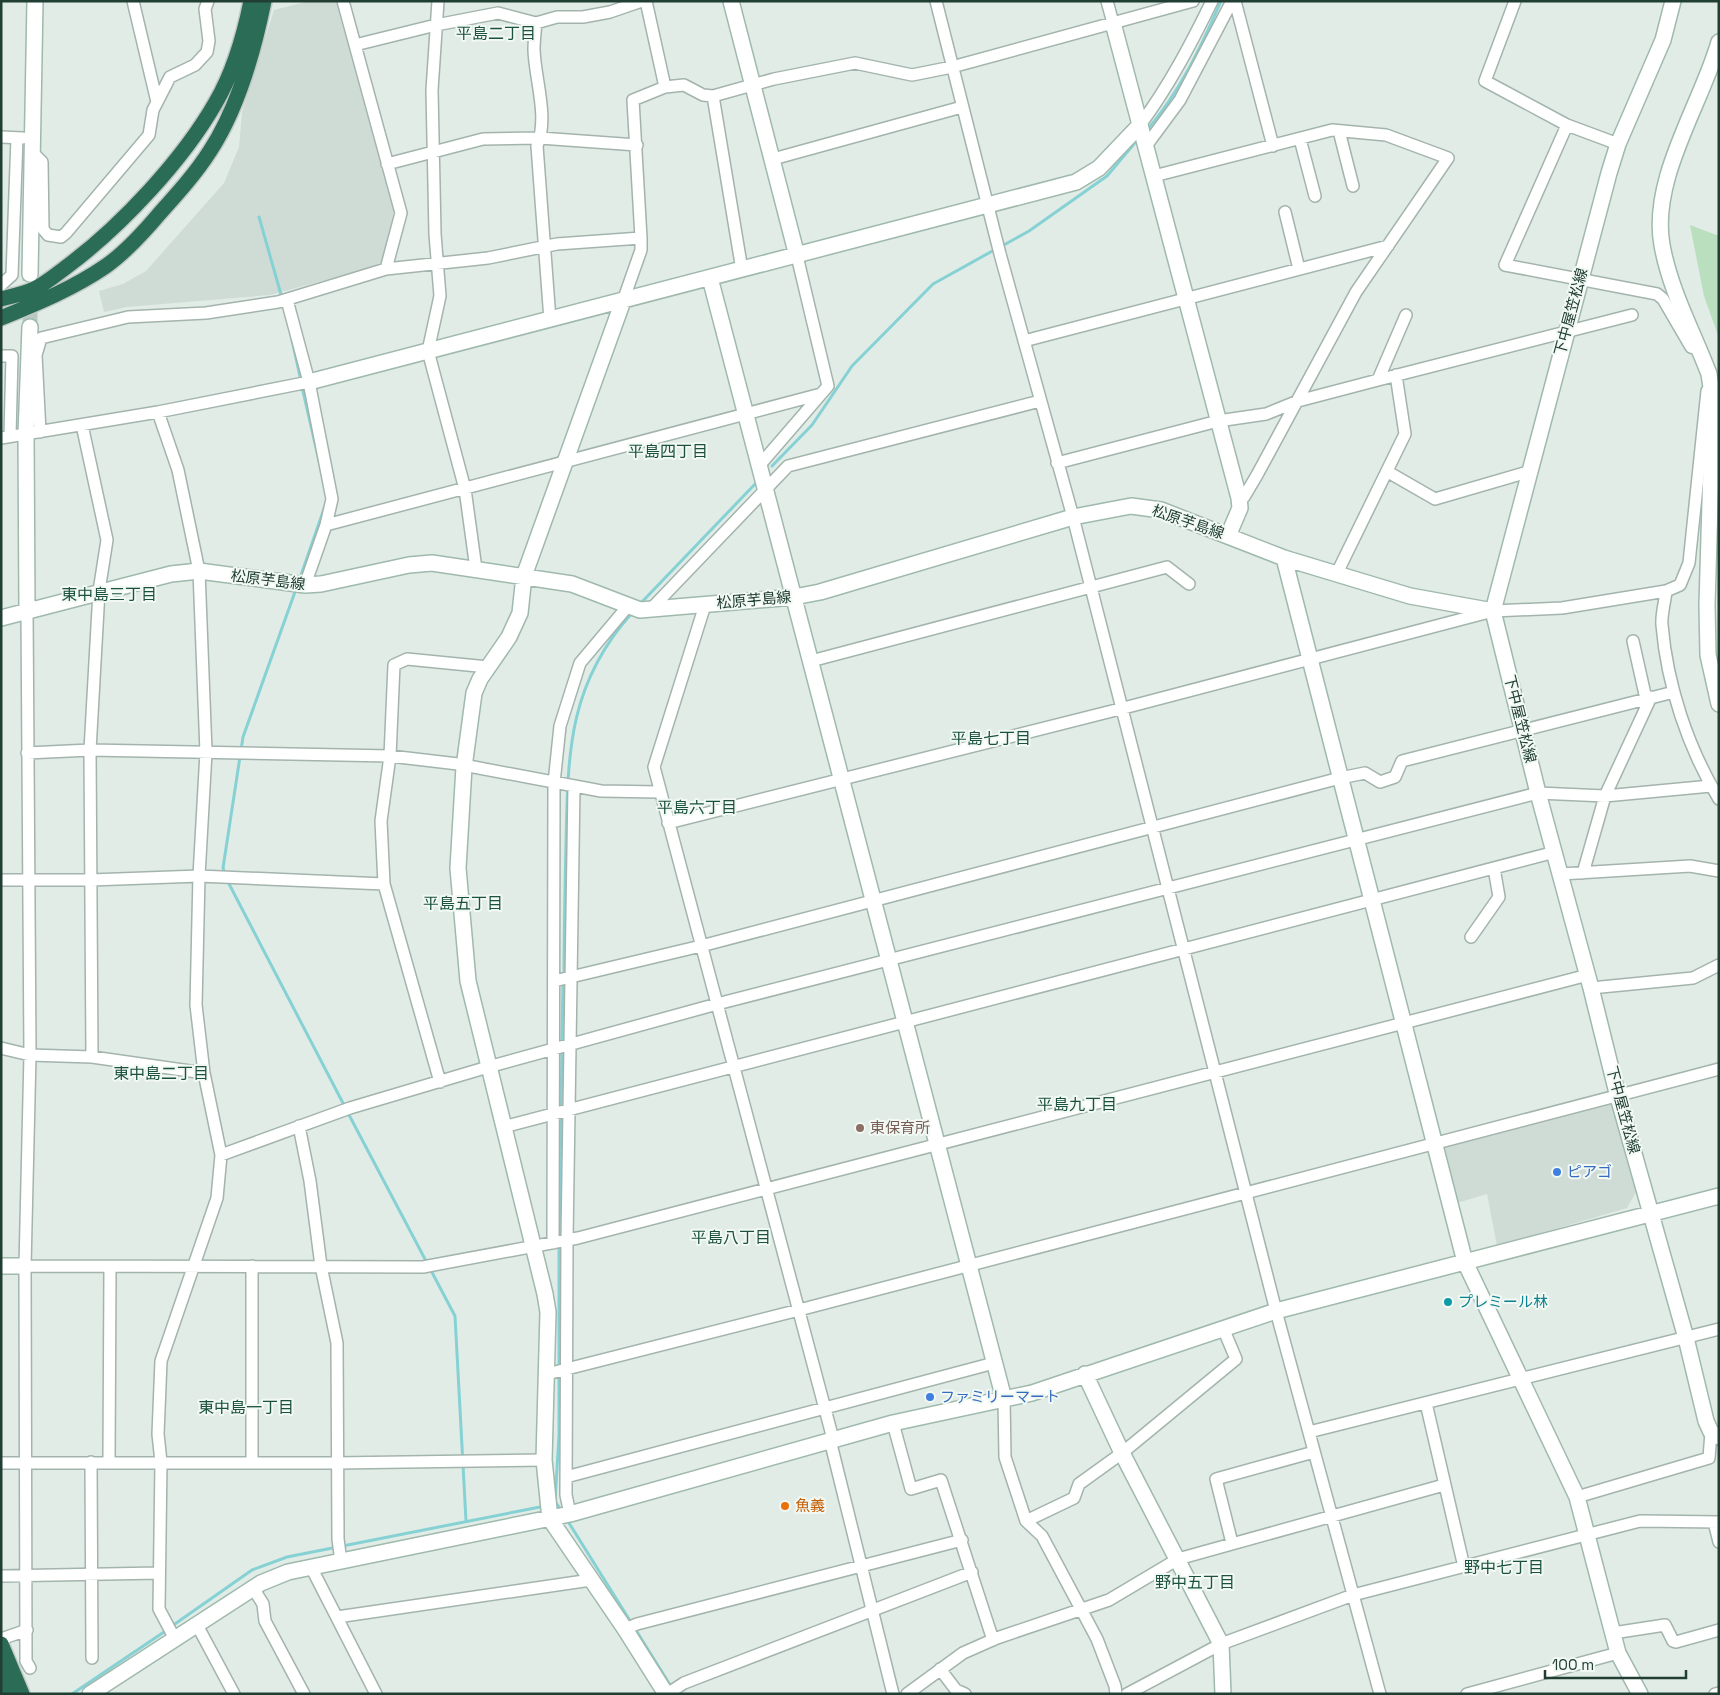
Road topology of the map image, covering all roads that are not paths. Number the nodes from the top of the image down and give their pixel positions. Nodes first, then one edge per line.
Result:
1 (35, 1) edge
2 (133, 1) edge
3 (208, 1) edge
4 (251, 1) edge
5 (264, 1) edge
6 (343, 1) edge
7 (438, 1) edge
8 (642, 1) edge
9 (646, 1) edge
10 (731, 1) edge
11 (936, 1) edge
12 (1107, 1) edge
13 (1193, 1) edge
14 (1212, 1) edge
15 (1234, 1) edge
16 (1515, 1) edge
17 (1673, 1) edge
18 (536, 23) junction
19 (1113, 23) junction
20 (436, 25) junction
21 (1719, 42) edge
22 (355, 46) junction
23 (952, 67) junction
24 (753, 85) junction
25 (665, 87) junction
26 (713, 96) junction
27 (157, 102) junction
28 (962, 107) junction
29 (1567, 125) junction
30 (1339, 131) junction
31 (1143, 135) junction
32 (1, 137) edge
33 (540, 138) junction
34 (1300, 139) junction
35 (27, 143) junction
36 (1618, 144) junction
37 (637, 145) junction
38 (1272, 146) junction
39 (433, 151) junction
40 (773, 159) junction
41 (387, 164) junction
42 (1154, 176) junction
43 (1353, 186) dead end
44 (1315, 196) dead end
45 (988, 205) junction
46 (1285, 212) dead end
47 (641, 238) junction
48 (1388, 246) junction
49 (544, 247) junction
50 (797, 256) junction
51 (439, 263) junction
52 (386, 269) junction
53 (1299, 269) junction
54 (742, 270) junction
55 (710, 278) junction
56 (1580, 279) junction
57 (1, 286) edge
58 (36, 288) junction
59 (1186, 298) junction
60 (1, 299) edge
61 (283, 301) junction
62 (623, 301) junction
63 (1, 305) edge
64 (1632, 315) dead end
65 (1406, 316) dead end
66 (1, 318) edge
67 (550, 320) junction
68 (30, 328) tunnel mouth
69 (1, 329) edge
70 (1566, 332) junction
71 (1024, 341) junction
72 (428, 351) junction
73 (1700, 351) junction
74 (1, 356) edge
75 (1709, 374) junction
76 (1396, 375) junction
77 (1378, 380) junction
78 (305, 383) junction
79 (821, 394) junction
80 (1040, 401) junction
81 (1298, 401) junction
82 (158, 412) junction
83 (746, 415) junction
84 (1218, 421) junction
85 (82, 425) junction
86 (33, 433) junction
87 (6, 437) edge
88 (563, 463) junction
89 (1057, 463) junction
90 (759, 466) junction
91 (1388, 472) junction
92 (1528, 472) junction
93 (465, 489) junction
94 (766, 490) junction
95 (1239, 498) junction
96 (1072, 517) junction
97 (326, 525) junction
98 (1228, 536) junction
99 (1284, 558) junction
100 (476, 569) junction
101 (199, 571) junction
102 (1338, 573) junction
103 (524, 576) junction
104 (1189, 584) dead end
105 (299, 585) junction
106 (1089, 587) junction
107 (99, 591) junction
108 (1666, 591) junction
109 (794, 597) junction
110 (705, 605) junction
111 (637, 608) junction
112 (26, 611) junction
113 (1493, 611) junction
114 (1, 618) edge
115 (1633, 640) dead end
116 (1310, 659) junction
117 (810, 661) junction
118 (488, 667) junction
119 (1674, 692) junction
120 (1649, 698) junction
121 (1719, 704) edge
122 (1120, 709) junction
123 (1522, 729) junction
124 (90, 750) junction
125 (27, 752) junction
126 (206, 752) junction
127 (390, 756) junction
128 (464, 767) junction
129 (841, 777) junction
130 (1340, 778) junction
131 (565, 785) junction
132 (1711, 786) junction
133 (659, 792) junction
134 (1538, 792) junction
135 (1605, 796) junction
136 (1719, 799) edge
137 (668, 823) junction
138 (1152, 828) junction
139 (1357, 840) junction
140 (1555, 852) junction
141 (1494, 868) junction
142 (1719, 870) edge
143 (1584, 873) junction
144 (1561, 874) junction
145 (199, 876) junction
146 (1, 880) edge
147 (91, 880) junction
148 (28, 881) junction
149 (384, 884) junction
150 (1168, 889) junction
151 (1372, 900) junction
152 (873, 901) junction
153 (1471, 937) dead end
154 (701, 946) junction
155 (1184, 950) junction
156 (889, 961) junction
157 (1719, 965) edge
158 (562, 979) junction
159 (1589, 981) junction
160 (717, 1004) junction
161 (905, 1022) junction
162 (1404, 1022) junction
163 (562, 1046) junction
164 (1, 1048) edge
165 (30, 1055) junction
166 (92, 1057) junction
167 (488, 1067) junction
168 (734, 1067) junction
169 (1719, 1069) edge
170 (1215, 1071) junction
171 (204, 1073) junction
172 (440, 1082) junction
173 (1618, 1097) junction
174 (561, 1112) junction
175 (299, 1126) junction
176 (503, 1127) junction
177 (936, 1143) junction
178 (1435, 1144) junction
179 (221, 1155) junction
180 (766, 1188) junction
181 (1246, 1193) junction
182 (1719, 1196) edge
183 (1652, 1214) junction
184 (560, 1242) junction
185 (534, 1248) junction
186 (1465, 1262) junction
187 (968, 1265) junction
188 (1, 1266) edge
189 (25, 1266) junction
190 (194, 1266) junction
191 (252, 1266) junction
192 (321, 1266) junction
193 (110, 1268) junction
194 (799, 1310) junction
195 (1276, 1311) junction
196 (1223, 1328) junction
197 (1719, 1329) edge
198 (1686, 1338) junction
199 (994, 1363) junction
200 (557, 1372) junction
201 (1085, 1374) junction
202 (1521, 1380) junction
203 (1004, 1399) junction
204 (1426, 1403) junction
205 (825, 1408) junction
206 (893, 1423) junction
207 (1309, 1432) junction
208 (1715, 1435) edge
209 (831, 1440) junction
210 (1314, 1452) junction
211 (1122, 1453) junction
212 (544, 1460) junction
213 (27, 1462) junction
214 (92, 1462) junction
215 (109, 1462) junction
216 (161, 1462) junction
217 (1, 1463) edge
218 (252, 1463) junction
219 (336, 1463) junction
220 (566, 1477) junction
221 (1444, 1485) junction
222 (1577, 1497) junction
223 (570, 1514) junction
224 (550, 1515) junction
225 (1332, 1515) junction
226 (1026, 1521) junction
227 (1716, 1522) edge
228 (1588, 1535) junction
229 (962, 1540) junction
230 (1719, 1542) edge
231 (1232, 1544) junction
232 (340, 1558) junction
233 (1178, 1559) junction
234 (861, 1566) junction
235 (311, 1567) junction
236 (1464, 1567) junction
237 (972, 1572) junction
238 (159, 1573) junction
239 (92, 1574) junction
240 (27, 1575) junction
241 (1, 1576) edge
242 (591, 1580) junction
243 (253, 1588) junction
244 (1353, 1595) junction
245 (1081, 1609) junction
246 (873, 1611) junction
247 (337, 1618) junction
248 (197, 1625) junction
249 (630, 1627) junction
250 (27, 1630) junction
251 (1719, 1630) edge
252 (1613, 1633) junction
253 (173, 1636) junction
254 (1, 1639) edge
255 (993, 1640) junction
256 (1, 1644) edge
257 (1221, 1644) junction
258 (1618, 1653) junction
259 (92, 1658) dead end
260 (30, 1668) dead end
261 (940, 1669) junction
262 (1, 1674) edge
263 (1, 1684) edge
264 (94, 1692) edge
265 (666, 1692) edge
266 (1719, 1693) edge
267 (5, 1694) edge
268 (10, 1694) edge
269 (22, 1694) edge
270 (234, 1694) edge
271 (304, 1694) edge
272 (376, 1694) edge
273 (893, 1694) edge
274 (907, 1694) edge
275 (966, 1694) edge
276 (1116, 1694) edge
277 (1128, 1694) edge
278 (1222, 1694) edge
279 (1380, 1694) edge
280 (1467, 1694) edge
281 (1640, 1694) edge
282 (1715, 1694) edge

1 - 35 street
2 - 27 street
3 - 27 street
4 - 58 highway
5 - 58 highway
6 - 22 street
7 - 20 street
8 - 18 street
9 - 25 street
10 - 24 street
11 - 23 street
12 - 19 street
13 - 19 street
14 - 31 street
15 - 31 street
15 - 38 street
16 - 29 street
17 - 36 street, 下中屋笠松線
18 - 20 street
18 - 33 street
19 - 23 street
19 - 31 street
20 - 22 street
20 - 39 street
21 - 73 street
22 - 41 street
23 - 24 street
23 - 28 street
24 - 26 street
24 - 40 street
25 - 26 street
25 - 37 street
26 - 54 street
27 - 35 street
28 - 40 street
28 - 45 street
29 - 36 street
29 - 56 street
30 - 34 street
30 - 43 street
30 - 48 street
31 - 42 street
31 - 45 street
32 - 35 street
33 - 37 street
33 - 39 street
33 - 49 street
34 - 38 street
34 - 44 street
35 - 57 street
35 - 58 street
36 - 56 street, 下中屋笠松線
37 - 47 street
38 - 42 street
39 - 41 street
39 - 51 street
40 - 50 street
41 - 52 street
42 - 59 street
45 - 50 street
45 - 71 street
46 - 53 street
47 - 49 street
47 - 62 street
48 - 53 street
48 - 81 street
49 - 51 street
49 - 67 street
50 - 54 street
50 - 79 street
51 - 52 street
51 - 72 street
52 - 61 street
53 - 59 street
54 - 55 street
55 - 62 street
55 - 83 street
56 - 70 street, 下中屋笠松線
56 - 73 street
58 - 60 highway
58 - 63 highway
58 - 66 highway
58 - 69 highway
59 - 71 street
59 - 84 street
61 - 78 street
61 - 86 street
62 - 67 street
62 - 88 street
64 - 70 street
65 - 77 street
67 - 72 street
68 - 86 street
70 - 76 street
70 - 92 street, 下中屋笠松線
71 - 80 street
72 - 78 street
72 - 93 street
73 - 75 street
74 - 87 street
75 - 108 street
75 - 121 street
76 - 77 street
76 - 91 street
77 - 81 street
78 - 82 street
78 - 97 street
79 - 83 street
79 - 90 street
80 - 89 street
80 - 94 street
81 - 84 street
81 - 95 street
82 - 85 street
82 - 101 street
83 - 88 street
83 - 90 street
84 - 89 street
84 - 95 street
85 - 86 street
85 - 107 street
86 - 87 street
86 - 112 street
88 - 93 street
88 - 103 street
89 - 96 street
90 - 94 street
91 - 92 street
91 - 102 street
92 - 113 street, 下中屋笠松線
93 - 97 street
93 - 100 street
94 - 109 street
94 - 111 street
95 - 98 street
96 - 98 street, 松原芋島線
96 - 106 street
96 - 109 street, 松原芋島線
97 - 105 street
98 - 99 street, 松原芋島線
99 - 102 street, 松原芋島線
99 - 116 street
100 - 103 street, 松原芋島線
100 - 105 street, 松原芋島線
101 - 105 street, 松原芋島線
101 - 107 street, 松原芋島線
101 - 126 street
102 - 113 street, 松原芋島線
103 - 111 street, 松原芋島線
103 - 118 street
104 - 106 street
106 - 117 street
106 - 122 street
107 - 112 street, 松原芋島線
107 - 124 street
108 - 113 street
108 - 119 street
109 - 110 street, 松原芋島線
109 - 117 street
110 - 111 street, 松原芋島線
110 - 133 street
111 - 131 street
112 - 114 street, 松原芋島線
112 - 125 street
113 - 116 street
113 - 123 street, 下中屋笠松線
115 - 120 street
116 - 122 street
116 - 130 street
117 - 129 street
118 - 127 street
118 - 128 street
119 - 120 street
119 - 132 street
120 - 123 street
120 - 135 street
122 - 129 street
122 - 138 street
123 - 130 street
123 - 134 street, 下中屋笠松線
124 - 125 street
124 - 126 street
124 - 147 street
125 - 148 street
126 - 127 street
126 - 145 street
127 - 128 street
127 - 149 street
128 - 131 street
128 - 167 street
129 - 137 street
129 - 152 street
130 - 138 street
130 - 139 street
131 - 133 street
131 - 158 street
131 - 158 street
132 - 135 street
132 - 136 street
133 - 137 street
134 - 135 street
134 - 139 street
134 - 140 street, 下中屋笠松線
135 - 143 street
137 - 154 street
138 - 150 street
138 - 152 street
139 - 150 street
139 - 151 street
140 - 141 street
140 - 144 street, 下中屋笠松線
141 - 151 street
141 - 153 street
142 - 143 street
143 - 144 street
144 - 159 street, 下中屋笠松線
145 - 147 street
145 - 149 street
145 - 171 street
146 - 148 street
147 - 148 street
147 - 166 street
148 - 165 street
149 - 172 street
150 - 155 street
150 - 156 street
151 - 155 street
151 - 162 street
152 - 154 street
152 - 156 street
154 - 158 street
154 - 160 street
155 - 161 street
155 - 170 street
156 - 160 street
156 - 161 street
157 - 159 street
158 - 163 street
158 - 163 street
159 - 162 street
159 - 173 street, 下中屋笠松線
160 - 163 street
160 - 168 street
161 - 168 street
161 - 177 street
162 - 170 street
162 - 178 street
163 - 167 street
163 - 174 street
163 - 174 street
164 - 165 street
165 - 166 street
165 - 189 street
166 - 171 street
167 - 172 street
167 - 176 street
168 - 174 street
168 - 180 street
169 - 173 street
170 - 177 street
170 - 181 street
171 - 179 street
172 - 175 street
173 - 178 street
173 - 183 street, 下中屋笠松線
174 - 176 street
174 - 184 street
175 - 179 street
175 - 192 street
176 - 185 street
177 - 180 street
177 - 187 street
178 - 181 street
178 - 186 street
179 - 190 street
180 - 184 street
180 - 194 street
181 - 187 street
181 - 195 street
182 - 183 street
183 - 186 street
183 - 198 street, 下中屋笠松線
184 - 185 street
184 - 200 street
185 - 192 street
185 - 200 street
186 - 195 street
186 - 202 street
187 - 194 street
187 - 199 street
188 - 189 street
189 - 193 street
189 - 213 street
190 - 191 street
190 - 193 street
190 - 216 street
191 - 192 street
191 - 218 street
192 - 219 street
193 - 215 street
194 - 200 street
194 - 205 street
195 - 196 street
195 - 207 street
196 - 201 street
196 - 211 street
197 - 198 street
198 - 202 street
198 - 208 street, 下中屋笠松線
199 - 203 street
199 - 205 street
200 - 212 street
200 - 220 street
201 - 203 street
201 - 211 street
202 - 204 street
202 - 222 street
203 - 206 street
203 - 226 street
204 - 207 street
204 - 221 street
205 - 209 street
205 - 220 street
206 - 209 street
206 - 229 street
207 - 210 street
208 - 222 street
209 - 223 street
209 - 234 street
210 - 225 street
210 - 231 street
211 - 226 street
211 - 233 street
212 - 219 street
212 - 224 street
213 - 214 street
213 - 217 street
213 - 240 street
214 - 215 street
214 - 239 street
215 - 216 street
216 - 218 street
216 - 238 street
218 - 219 street
219 - 232 street
220 - 223 street
221 - 225 street
221 - 236 street
222 - 228 street
223 - 224 street
224 - 232 street
224 - 242 street
225 - 231 street
225 - 244 street
226 - 245 street
227 - 228 street
227 - 230 street
228 - 236 street
228 - 252 street
229 - 234 street
229 - 237 street
231 - 233 street
232 - 235 street
233 - 245 street
233 - 257 street
234 - 246 street
234 - 249 street
235 - 243 street
235 - 247 street
236 - 244 street
237 - 246 street
237 - 255 street
238 - 239 street
238 - 253 street
239 - 240 street
239 - 259 street
240 - 241 street
240 - 250 street
242 - 247 street
242 - 249 street
243 - 248 street
243 - 271 street
244 - 257 street
244 - 279 street
245 - 255 street
245 - 276 street
246 - 265 street
246 - 273 street
247 - 272 street
248 - 253 street
248 - 270 street
249 - 265 street
250 - 254 street
250 - 260 street
251 - 252 street
252 - 258 street
253 - 264 street
255 - 261 street
256 - 269 highway
257 - 277 street
257 - 278 street
258 - 280 street
258 - 281 street
261 - 274 street
261 - 275 street
262 - 268 highway
263 - 267 highway
266 - 282 street

